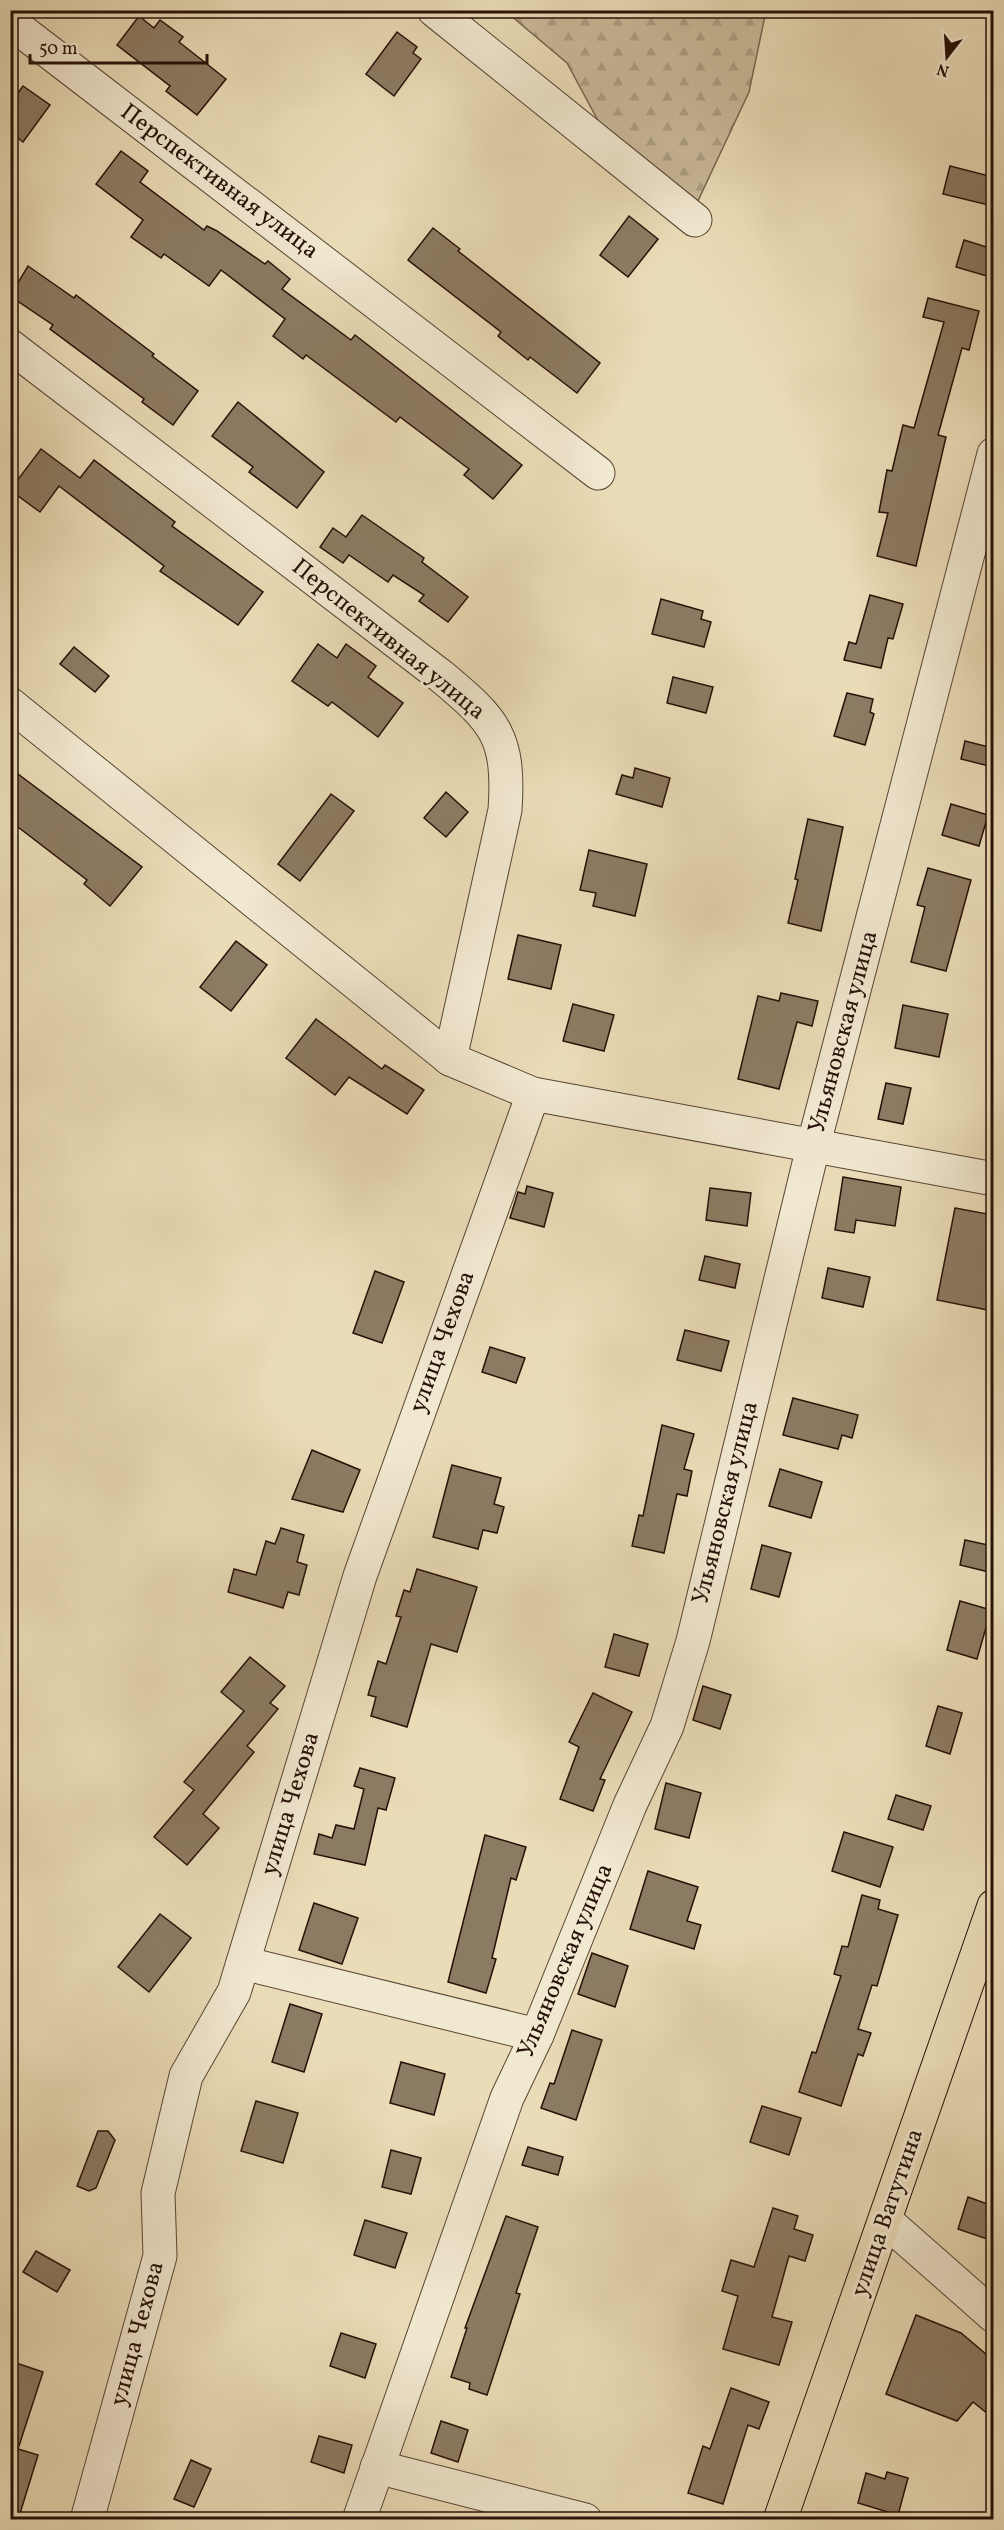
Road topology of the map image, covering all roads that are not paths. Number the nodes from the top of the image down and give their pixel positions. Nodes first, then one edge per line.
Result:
1 (434, 10) edge
2 (10, 22) edge
3 (695, 220) dead end
4 (10, 346) edge
5 (993, 454) edge
6 (598, 473) dead end
7 (10, 704) edge
8 (450, 1059) junction
9 (533, 1094) junction
10 (813, 1147) junction
11 (993, 1179) edge
12 (993, 1906) edge
13 (243, 1962) junction
14 (537, 2035) junction
15 (886, 2221) junction
16 (993, 2316) edge
17 (377, 2467) junction
18 (786, 2517) edge
19 (87, 2520) edge
20 (359, 2520) edge
21 (585, 2520) edge

1 - 3 street
2 - 6 street, Перспективная улица
4 - 8 street, Перспективная улица
5 - 10 street, Ульяновская улица
7 - 8 street
8 - 9 street
9 - 10 street
9 - 13 street, улица Чехова
10 - 11 street
10 - 14 street, Ульяновская улица
12 - 15 main road, улица Ватутина
13 - 14 street
13 - 19 street, улица Чехова
14 - 17 street, Ульяновская улица
15 - 16 street
15 - 18 main road, улица Ватутина
17 - 20 street, Ульяновская улица
17 - 21 street

